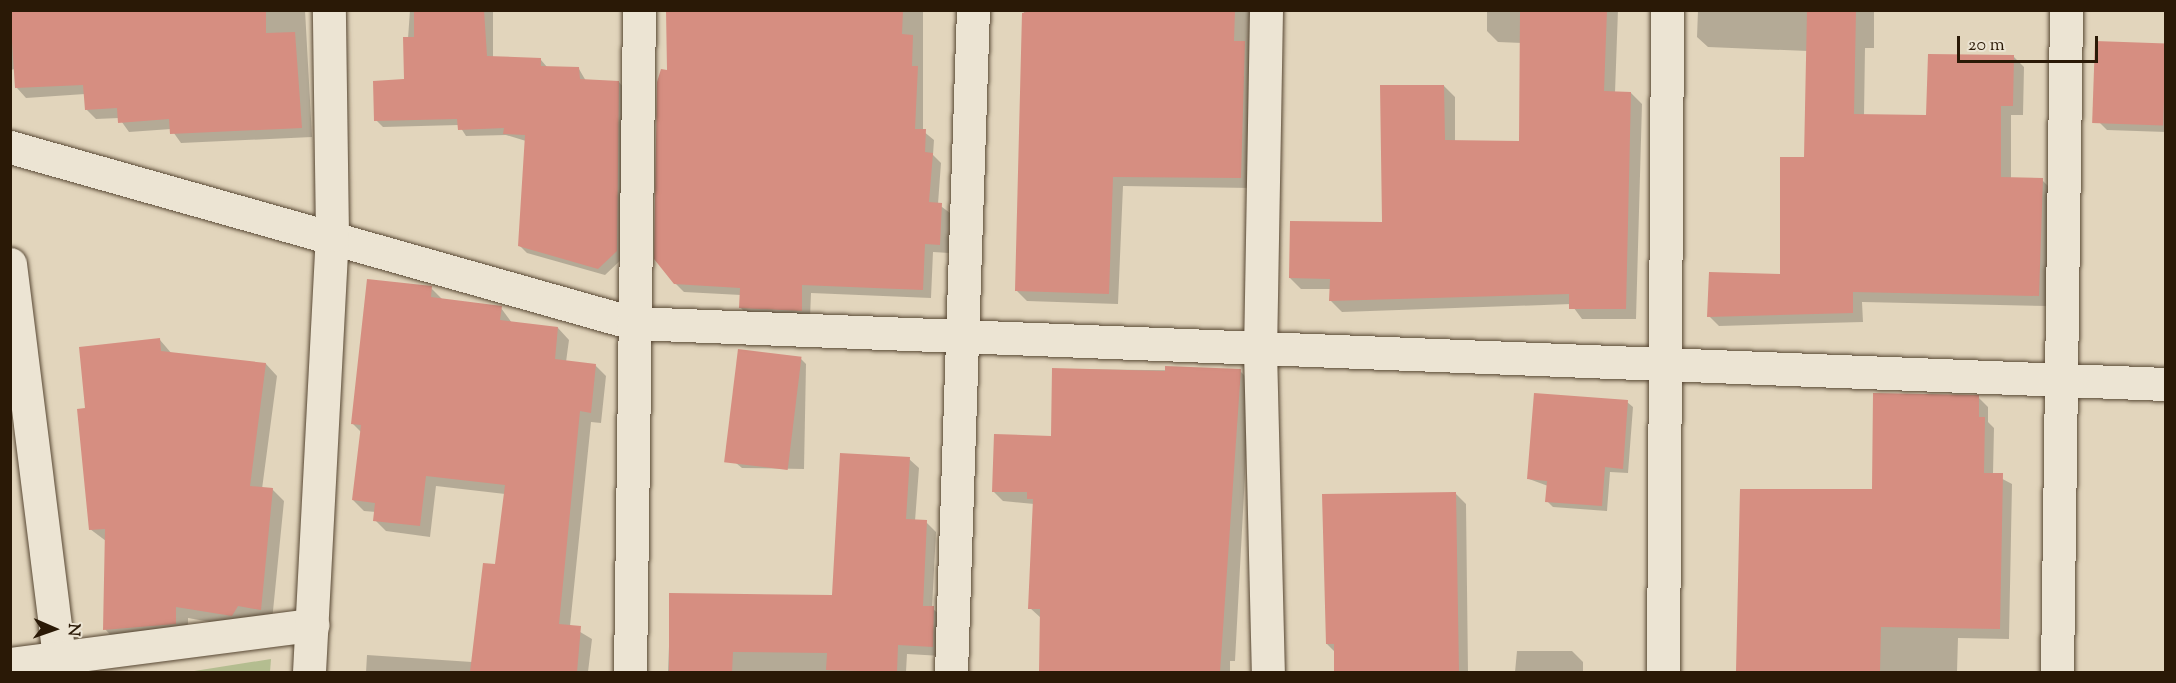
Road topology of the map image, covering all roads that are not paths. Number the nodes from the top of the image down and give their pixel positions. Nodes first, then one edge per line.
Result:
1 (328, 10) edge
2 (639, 10) edge
3 (973, 10) edge
4 (1266, 10) edge
5 (1667, 10) edge
6 (2066, 10) edge
7 (10, 147) edge
8 (332, 235) junction
9 (10, 264) edge
10 (633, 323) junction
11 (961, 332) junction
12 (1260, 350) junction
13 (1665, 364) junction
14 (2058, 381) junction
15 (2166, 384) edge
16 (312, 625) junction
17 (59, 656) junction
18 (10, 664) edge
19 (309, 672) edge
20 (630, 672) edge
21 (951, 672) edge
22 (1268, 672) edge
23 (1663, 672) edge
24 (2057, 672) edge

1 - 8 street
2 - 10 street
3 - 11 street
4 - 12 street
5 - 13 street
6 - 14 street
7 - 8 street
8 - 10 street
8 - 16 street
9 - 17 street
10 - 11 street
10 - 20 street
11 - 12 street
11 - 21 street
12 - 13 street
12 - 22 street
13 - 14 street
13 - 23 street
14 - 15 street
14 - 24 street
16 - 17 street
16 - 19 street
17 - 18 street

